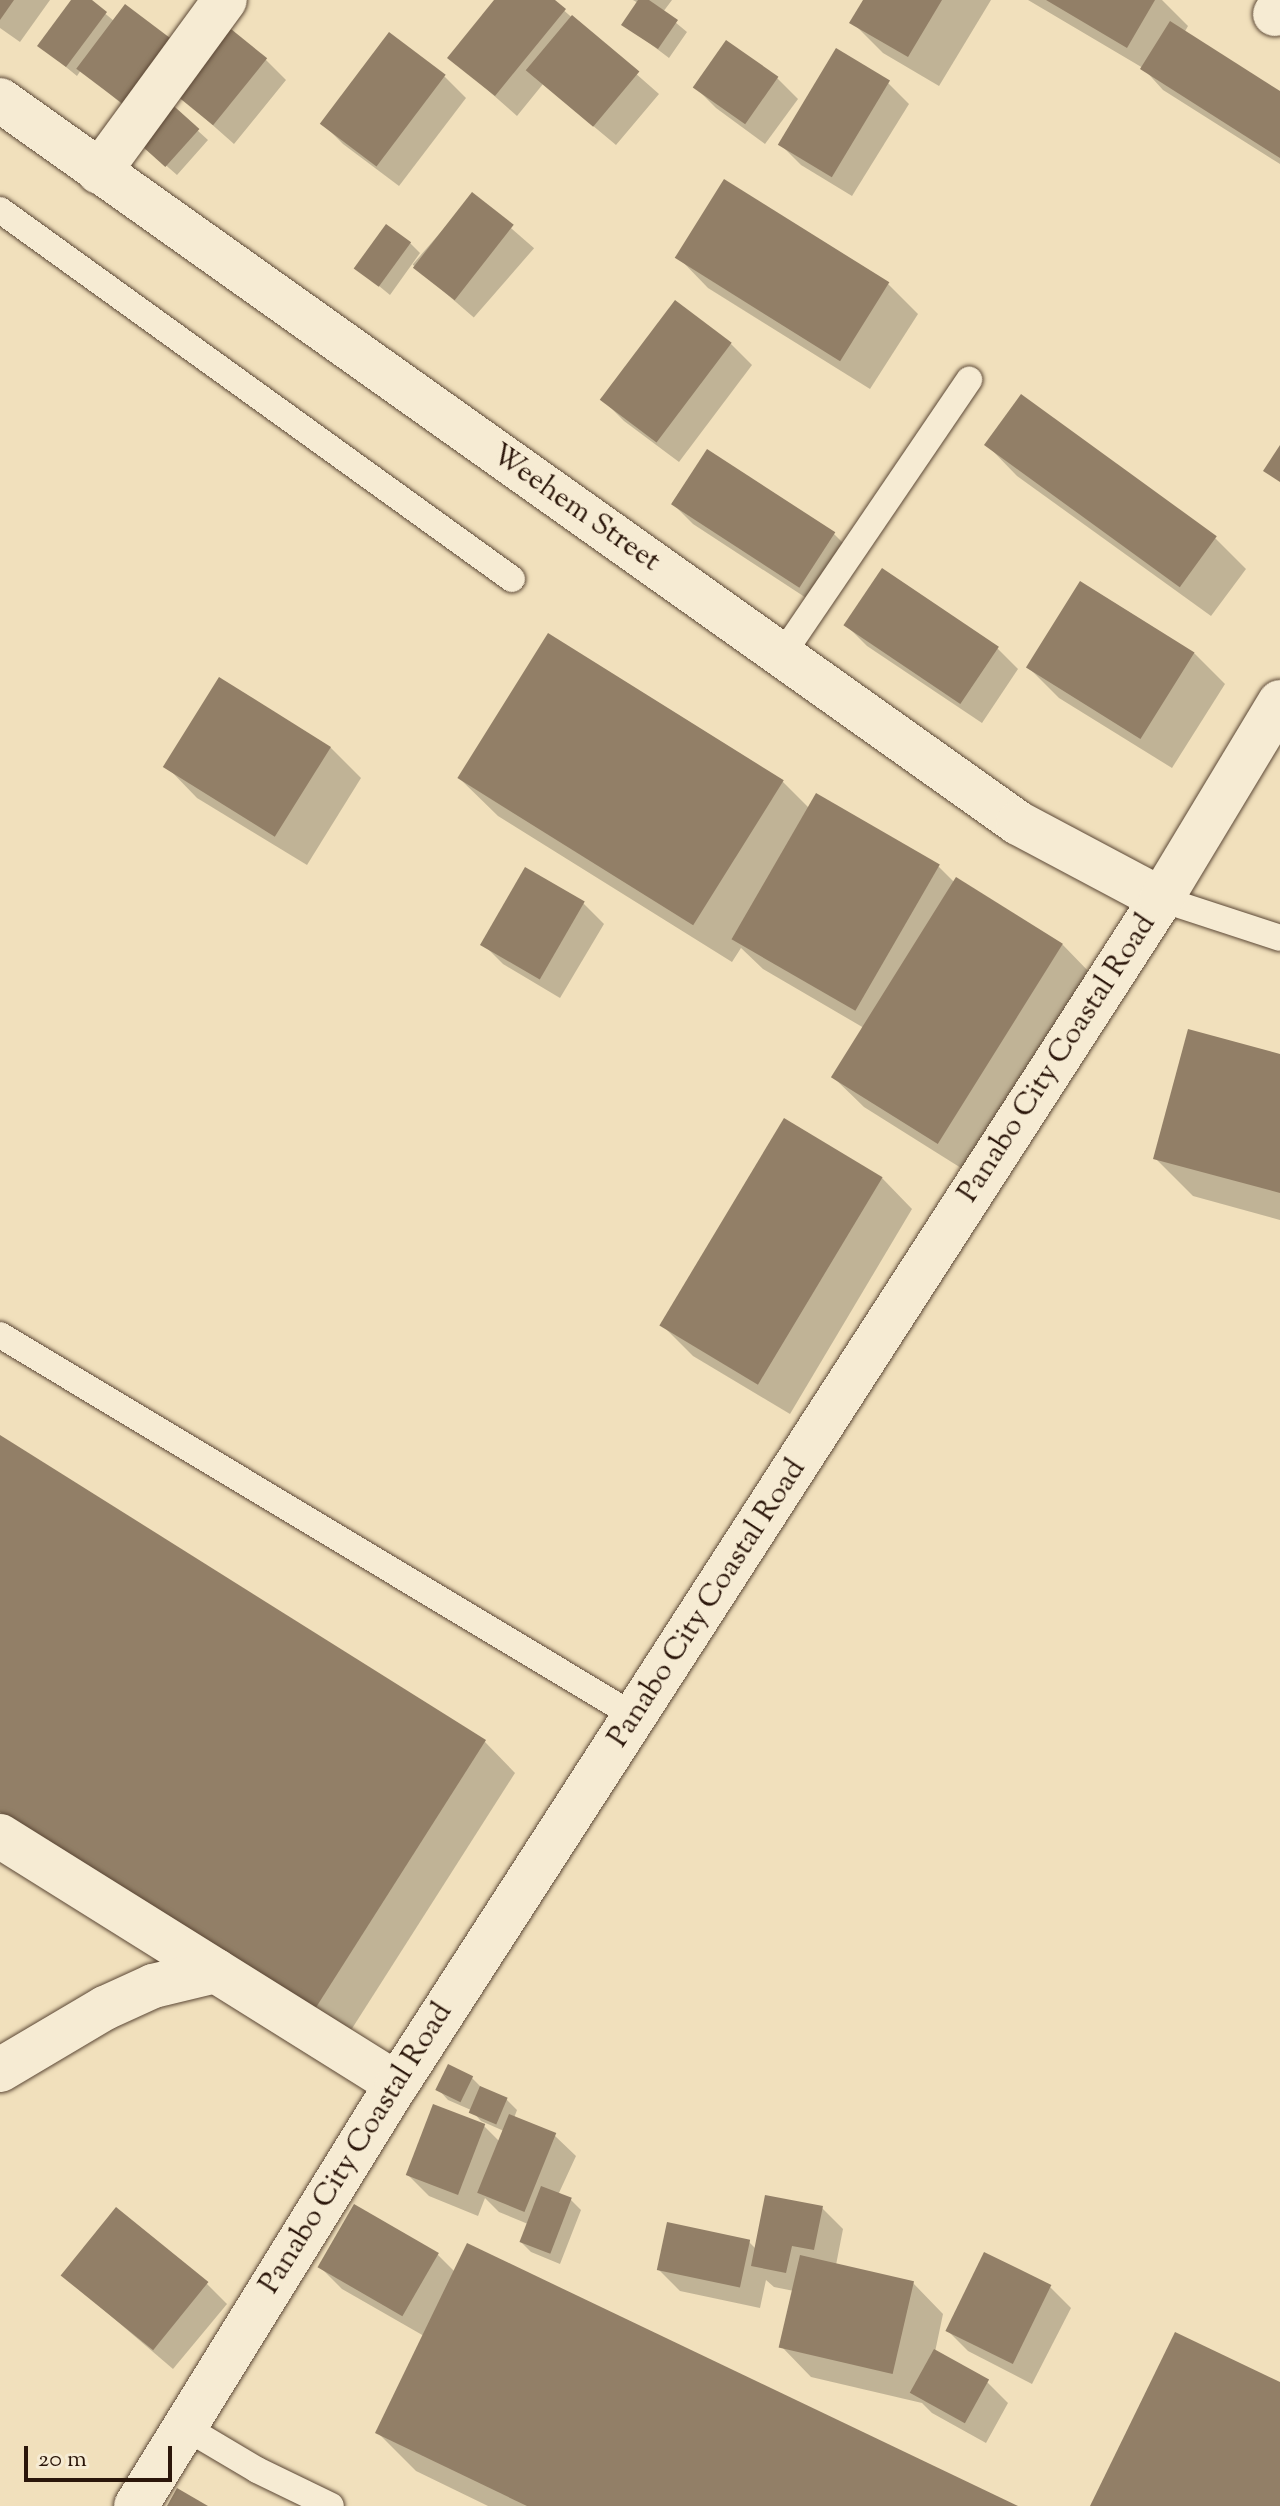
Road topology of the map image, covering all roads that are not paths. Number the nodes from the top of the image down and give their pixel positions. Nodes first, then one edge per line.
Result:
1 (225, 0) edge
2 (0, 100) edge
3 (99, 172) junction
4 (0, 210) edge
5 (969, 380) dead end
6 (512, 579) dead end
7 (782, 655) junction
8 (1280, 702) edge
9 (1161, 899) junction
10 (1280, 938) edge
11 (0, 1335) edge
12 (636, 1717) junction
13 (0, 1836) edge
14 (216, 1971) junction
15 (0, 2070) edge
16 (397, 2084) junction
17 (183, 2426) junction
18 (136, 2506) edge
19 (331, 2506) edge

1 - 3 street
2 - 3 street, Weehem Street
3 - 7 street, Weehem Street
4 - 6 lane
5 - 7 lane
7 - 9 street, Weehem Street
8 - 9 street, Panabo City Coastal Road
9 - 10 lane
9 - 12 street, Panabo City Coastal Road
11 - 12 lane
12 - 16 street, Panabo City Coastal Road
13 - 14 street
14 - 15 street
14 - 16 street
16 - 17 street, Panabo City Coastal Road
17 - 18 street, Panabo City Coastal Road
17 - 19 lane

